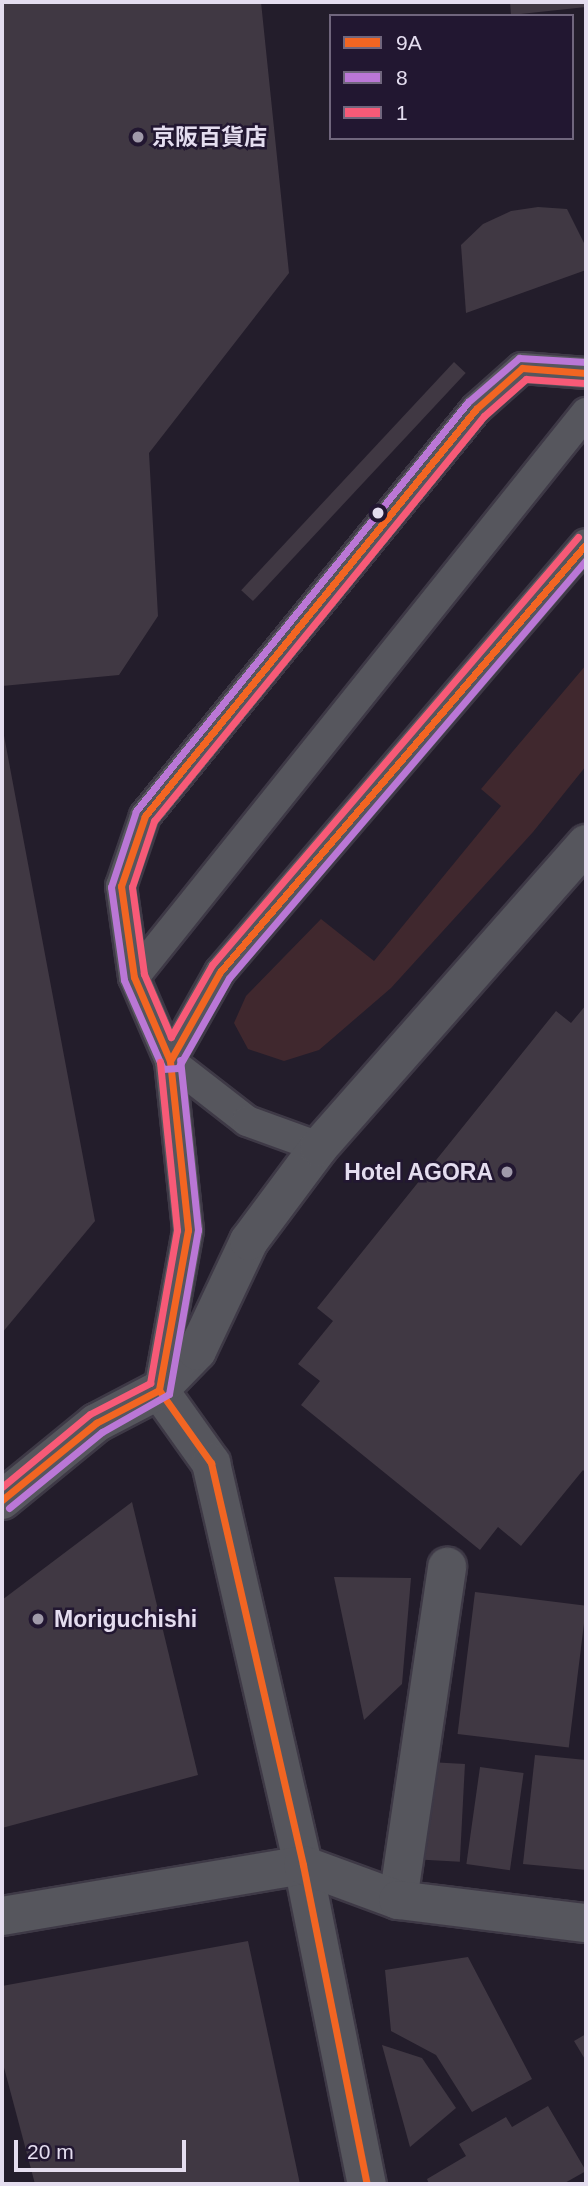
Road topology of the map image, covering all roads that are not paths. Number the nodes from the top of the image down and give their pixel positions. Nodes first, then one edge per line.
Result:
1 (586, 373) edge
2 (586, 412) edge
3 (586, 544) edge
4 (586, 844) edge
5 (134, 977) junction
6 (170, 1061) junction
7 (319, 1147) junction
8 (159, 1390) junction
9 (2, 1500) edge
10 (447, 1567) dead end
11 (303, 1864) junction
12 (398, 1900) junction
13 (2, 1916) edge
14 (586, 1923) edge
15 (367, 2184) edge

1 - 5 lane
2 - 5 lane
3 - 6 lane
4 - 7 street
5 - 6 lane
6 - 7 lane
6 - 8 lane
7 - 8 street
8 - 9 street
8 - 11 street
10 - 12 street
11 - 12 street
11 - 13 street
11 - 15 street
12 - 14 street

